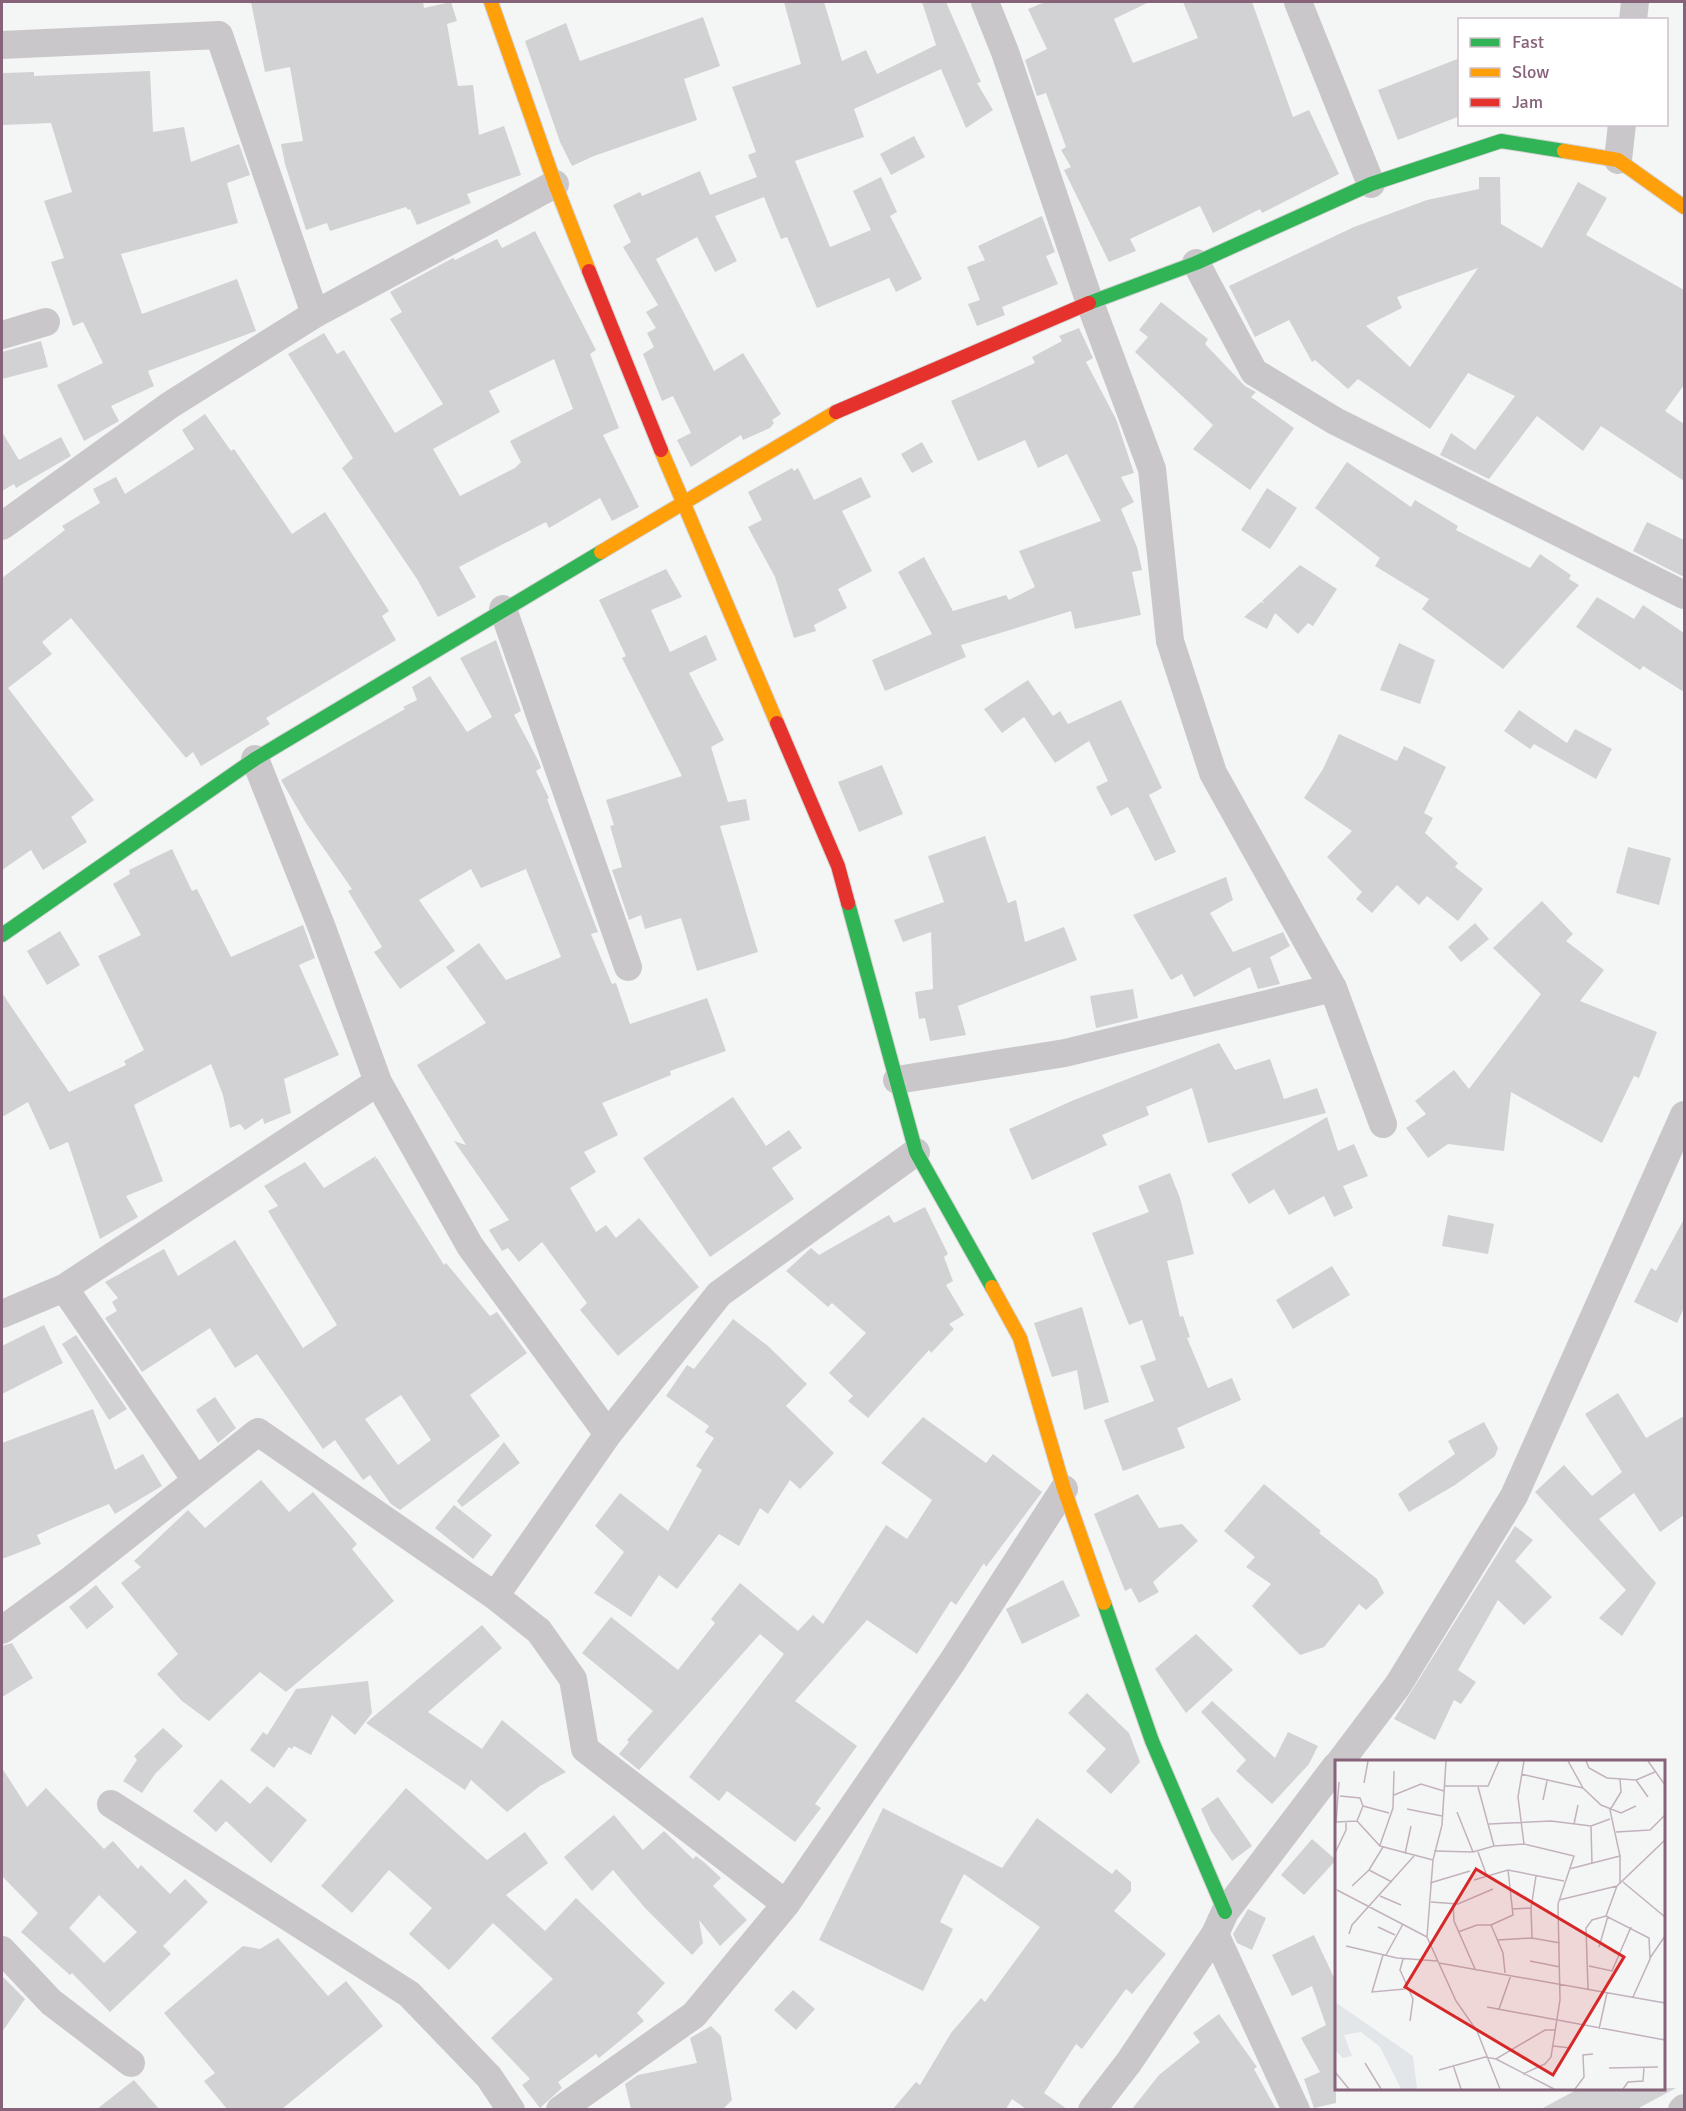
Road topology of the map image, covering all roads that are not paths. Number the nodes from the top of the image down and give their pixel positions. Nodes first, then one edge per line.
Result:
1 (491, 2) edge
2 (985, 2) edge
3 (1298, 2) edge
4 (1635, 2) edge
5 (1633, 18) edge
6 (2, 45) edge
7 (1622, 126) edge
8 (1618, 160) junction
9 (555, 184) junction
10 (1371, 184) junction
11 (1684, 207) edge
12 (1196, 263) junction
13 (1090, 303) junction
14 (315, 314) junction
15 (46, 322) dead end
16 (2, 335) edge
17 (682, 503) junction
18 (2, 526) edge
19 (1684, 595) edge
20 (503, 609) junction
21 (255, 759) junction
22 (2, 935) edge
23 (628, 967) dead end
24 (1333, 988) junction
25 (897, 1080) junction
26 (378, 1082) junction
27 (1684, 1115) edge
28 (1383, 1124) dead end
29 (916, 1152) junction
30 (64, 1288) junction
31 (2, 1314) edge
32 (608, 1434) junction
33 (196, 1480) junction
34 (1064, 1490) junction
35 (495, 1596) junction
36 (2, 1630) edge
37 (1341, 1760) edge
38 (1335, 1767) edge
39 (111, 1804) dead end
40 (786, 1904) junction
41 (1220, 1923) junction
42 (4, 1955) edge
43 (131, 2063) dead end
44 (511, 2109) edge
45 (560, 2109) edge
46 (1092, 2109) edge
47 (1296, 2109) edge

1 - 9 street
2 - 13 street
3 - 10 street
4 - 5 street
6 - 14 street
7 - 8 street
8 - 10 street
8 - 11 street
9 - 14 street
9 - 17 street
10 - 12 street
12 - 13 street
12 - 19 street
13 - 17 street
13 - 24 street
14 - 18 street
15 - 16 street
17 - 20 street
17 - 25 street
20 - 21 street
20 - 23 street
21 - 22 street
21 - 26 street
24 - 25 street
24 - 28 street
25 - 29 street
26 - 30 street
26 - 32 street
27 - 37 street
29 - 32 street
29 - 34 street
30 - 31 street
30 - 33 street
32 - 35 street
33 - 35 street
33 - 36 street
34 - 40 street
34 - 41 street
35 - 40 street
38 - 41 street
39 - 44 street
40 - 45 street
41 - 46 street
41 - 47 street
42 - 43 street

